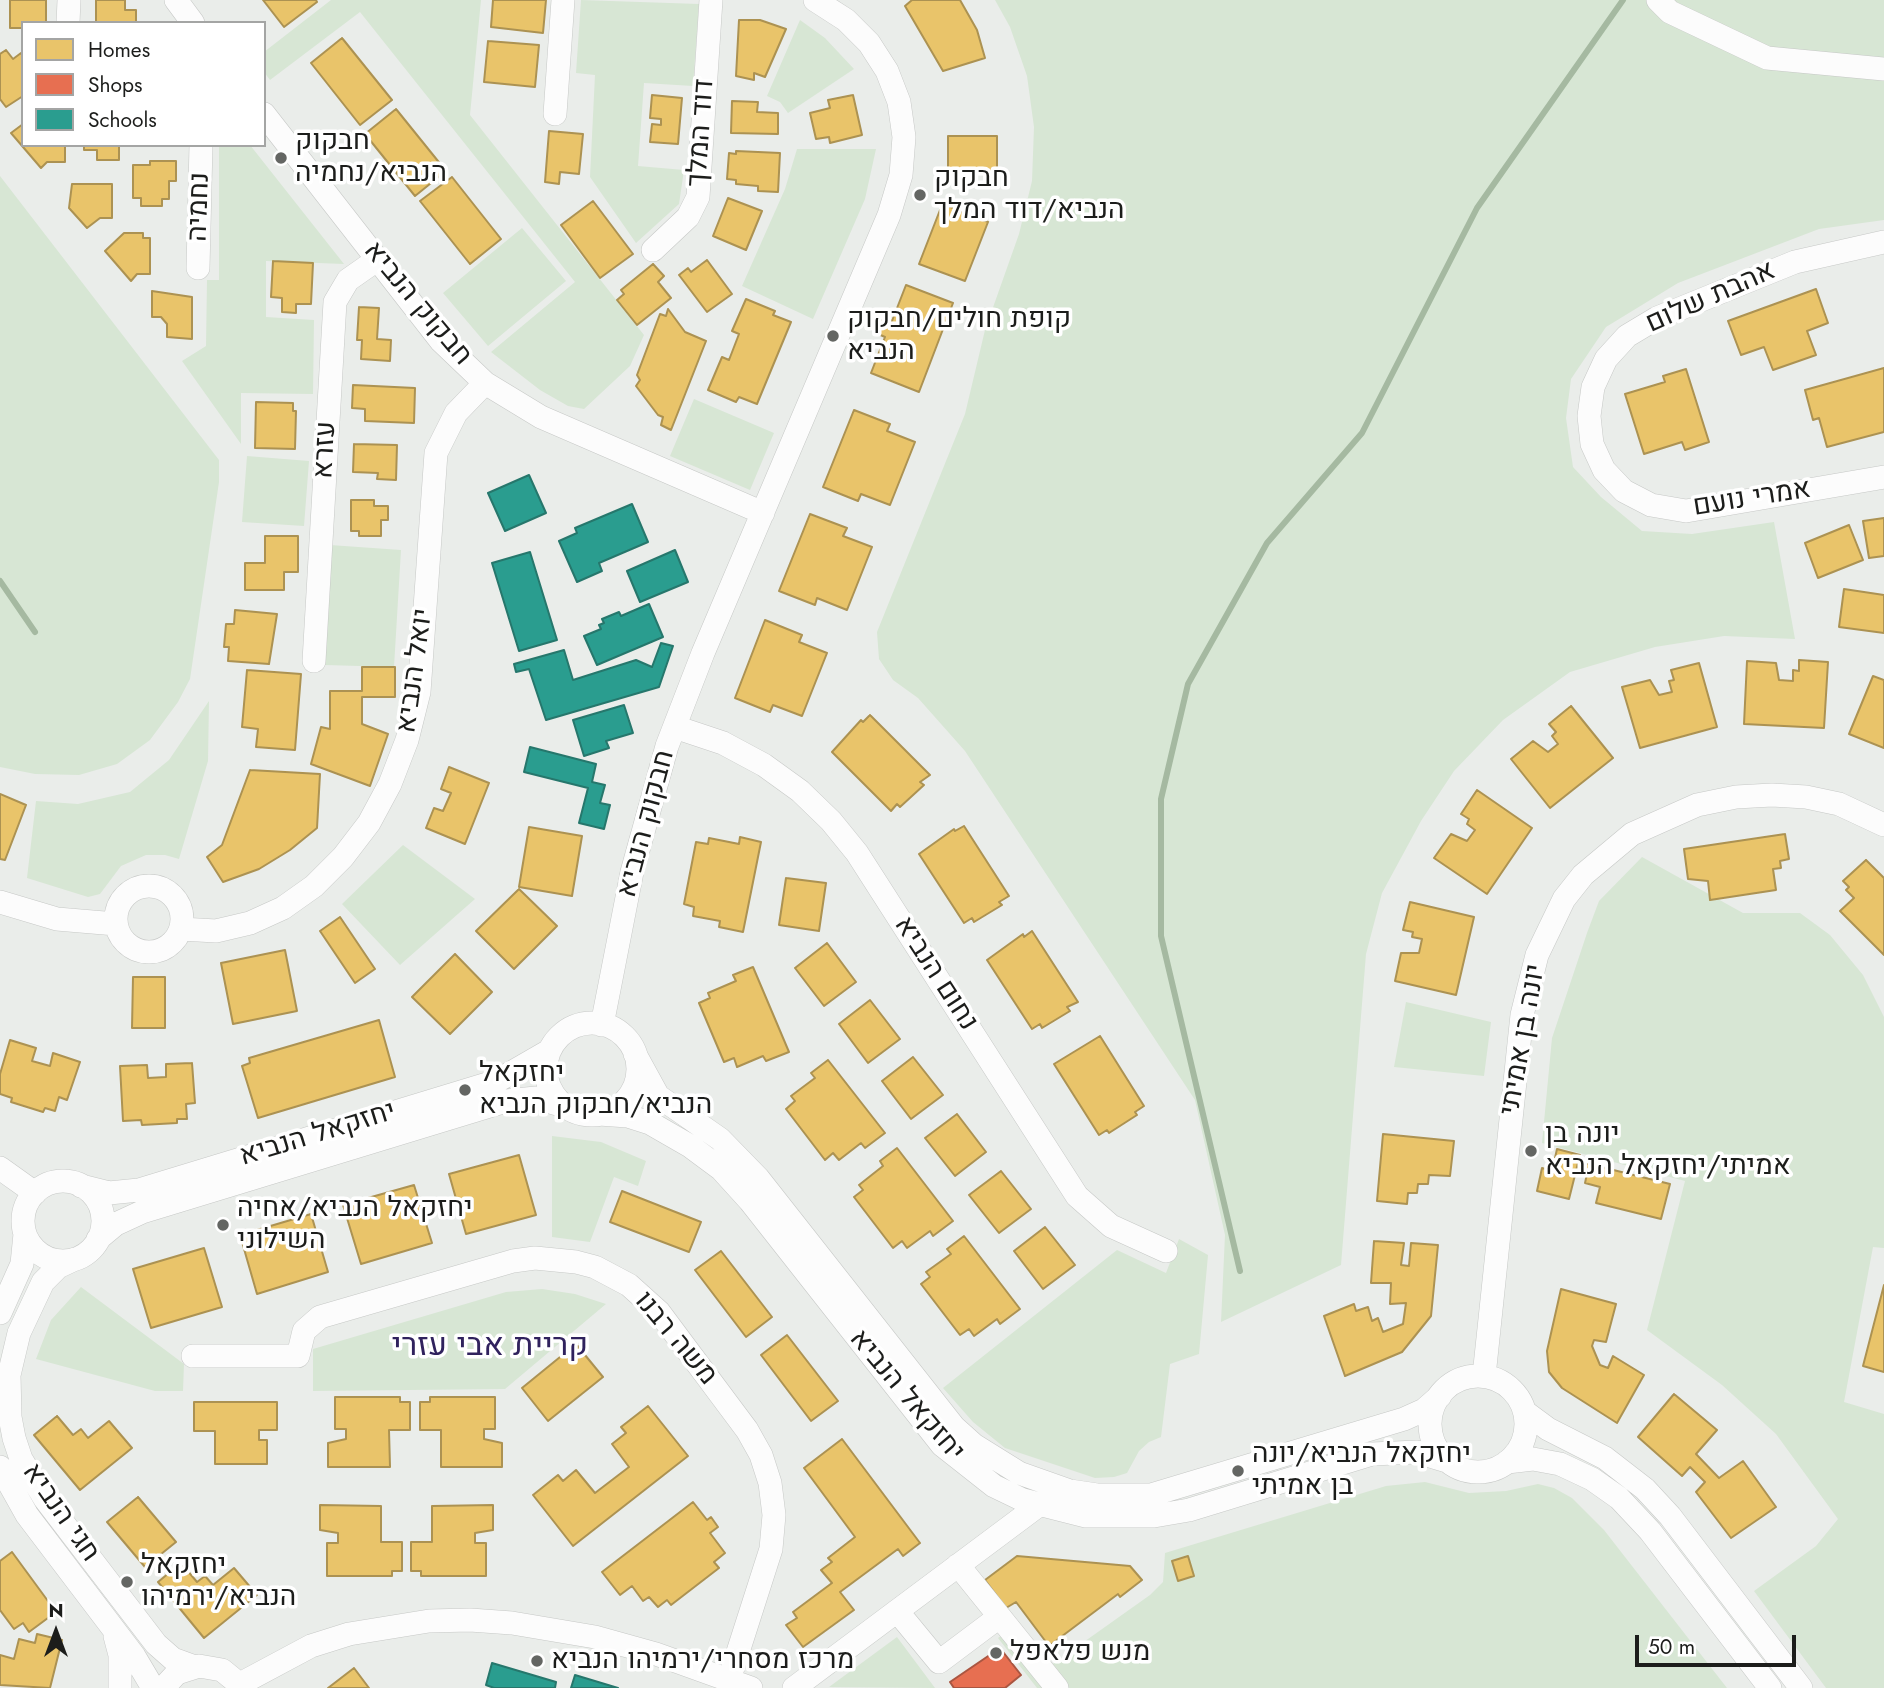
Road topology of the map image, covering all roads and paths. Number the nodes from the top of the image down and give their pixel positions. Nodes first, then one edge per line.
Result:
1 (69, 0) edge
2 (176, 0) edge
3 (563, 0) edge
4 (711, 0) edge
5 (815, 0) edge
6 (1658, 0) edge
7 (68, 21) edge
8 (192, 21) edge
9 (1884, 69) edge
10 (555, 114) dead end
11 (266, 117) edge
12 (201, 147) edge
13 (1884, 242) edge
14 (653, 250) dead end
15 (378, 259) junction
16 (198, 268) dead end
17 (485, 383) junction
18 (1589, 416) joint
19 (1884, 477) edge
20 (763, 513) junction
21 (314, 661) dead end
22 (674, 727) junction
23 (1884, 825) edge
24 (0, 902) edge
25 (116, 924) junction
26 (181, 929) junction
27 (603, 1025) junction
28 (549, 1051) junction
29 (635, 1054) junction
30 (564, 1106) junction
31 (599, 1114) junction
32 (0, 1168) edge
33 (81, 1186) junction
34 (35, 1193) junction
35 (25, 1234) junction
36 (98, 1240) junction
37 (1166, 1251) dead end
38 (75, 1259) junction
39 (0, 1313) edge
40 (193, 1356) dead end
41 (1484, 1376) junction
42 (1440, 1395) junction
43 (1525, 1412) junction
44 (1450, 1462) junction
45 (1507, 1462) junction
46 (0, 1468) edge
47 (1039, 1505) junction
48 (958, 1565) junction
49 (897, 1611) junction
50 (999, 1617) junction
51 (110, 1623) junction
52 (195, 1667) junction
53 (729, 1680) junction
54 (242, 1686) edge
55 (120, 1688) edge
56 (153, 1688) edge
57 (163, 1688) edge
58 (751, 1688) edge
59 (793, 1688) edge
60 (1057, 1688) edge
61 (1770, 1688) edge
62 (1801, 1688) edge

1 - 7 street
2 - 8 street
3 - 10 street
4 - 14 street, דוד המלך
5 - 20 street, חבקוק הנביא
6 - 9 street
11 - 15 street, חבקוק הנביא
12 - 16 street, נחמיה
13 - 18 street, אהבת שלום
15 - 17 street, חבקוק הנביא
15 - 21 street, עזרא
17 - 20 street, חבקוק הנביא
17 - 26 street, יואל הנביא
18 - 19 street, אמרי נועם
20 - 22 street, חבקוק הנביא
22 - 27 street, חבקוק הנביא
22 - 37 street, נחום הנביא
23 - 41 street, יונה בן אמיתי
24 - 25 street
25 - 26 street
25 - 26 street
27 - 28 street
27 - 29 street
28 - 30 street
28 - 33 street, יחזקאל הנביא
29 - 31 street
29 - 42 street, יחזקאל הנביא
30 - 31 street
30 - 36 street, יחזקאל הנביא
31 - 47 street, יחזקאל הנביא
32 - 34 street
33 - 34 street
33 - 36 street
34 - 35 street
35 - 38 street
35 - 39 street
36 - 38 street
38 - 52 street, חגי הנביא
40 - 53 street, משה רבנו
41 - 42 street
41 - 43 street
42 - 44 street
43 - 45 street
43 - 62 street
44 - 45 street
44 - 47 street, יחזקאל הנביא
45 - 61 street
46 - 51 street, חגי הנביא
47 - 48 street
48 - 49 street
48 - 50 street
49 - 50 street
49 - 59 street
50 - 60 street
51 - 55 street
51 - 56 street, חגי הנביא
52 - 54 street, חגי הנביא
52 - 57 street
53 - 54 street
53 - 58 street

